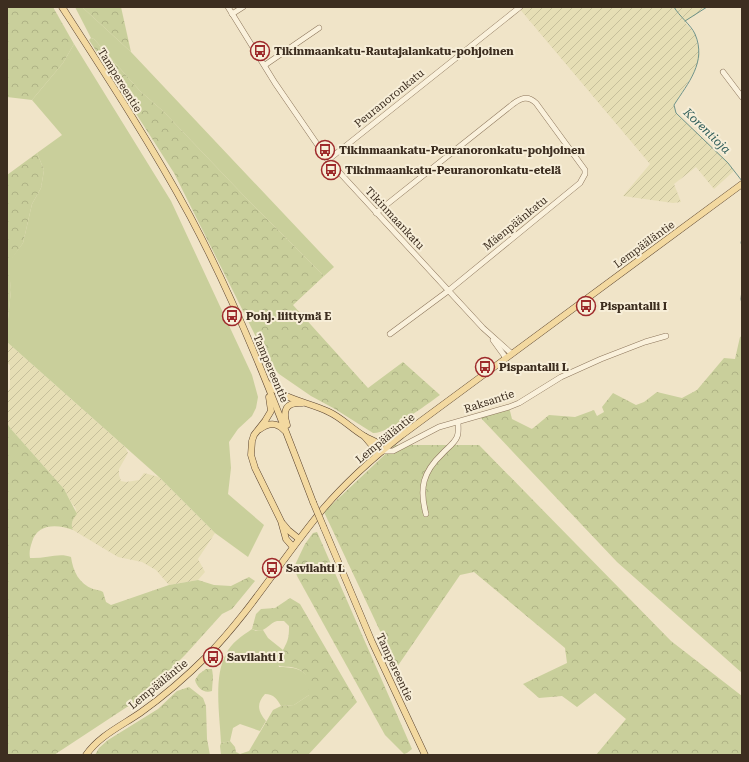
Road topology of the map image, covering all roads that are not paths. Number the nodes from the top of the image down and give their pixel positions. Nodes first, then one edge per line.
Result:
1 (62, 7) edge
2 (228, 7) edge
3 (243, 7) edge
4 (520, 7) edge
5 (232, 14) junction
6 (320, 28) dead end
7 (265, 65) junction
8 (723, 72) dead end
9 (742, 96) edge
10 (328, 160) junction
11 (741, 185) edge
12 (376, 213) junction
13 (448, 290) junction
14 (390, 334) dead end
15 (666, 336) dead end
16 (509, 356) junction
17 (262, 373) junction
18 (266, 381) junction
19 (312, 404) junction
20 (458, 422) junction
21 (258, 430) junction
22 (287, 434) junction
23 (381, 451) junction
24 (295, 454) junction
25 (426, 514) dead end
26 (280, 521) junction
27 (299, 539) junction
28 (293, 547) junction
29 (86, 755) edge
30 (425, 755) edge

1 - 17 main road, Tampereentie
2 - 5 street, Tikinmaankatu
3 - 5 street
4 - 10 street, Peuranoronkatu
5 - 7 street, Tikinmaankatu
6 - 7 street
7 - 10 street, Tikinmaankatu
8 - 9 street
10 - 12 street, Tikinmaankatu
11 - 16 main road, Lempääläntie
12 - 13 street, Tikinmaankatu
12 - 13 street, Mäenpäänkatu
13 - 14 street
13 - 16 street, Tikinmaankatu
15 - 20 street, Raksantie
16 - 23 main road, Lempääläntie
17 - 18 main road, Tampereentie
17 - 21 main road
18 - 19 main road
18 - 22 main road, Tampereentie
19 - 23 main road
19 - 24 main road
20 - 23 street, Raksantie
20 - 25 street
21 - 22 main road
21 - 26 main road
22 - 24 main road, Tampereentie
23 - 27 main road, Lempääläntie
24 - 30 main road, Tampereentie, bridge
26 - 27 main road
26 - 28 main road
27 - 28 main road, Lempääläntie
28 - 29 main road, Lempääläntie

